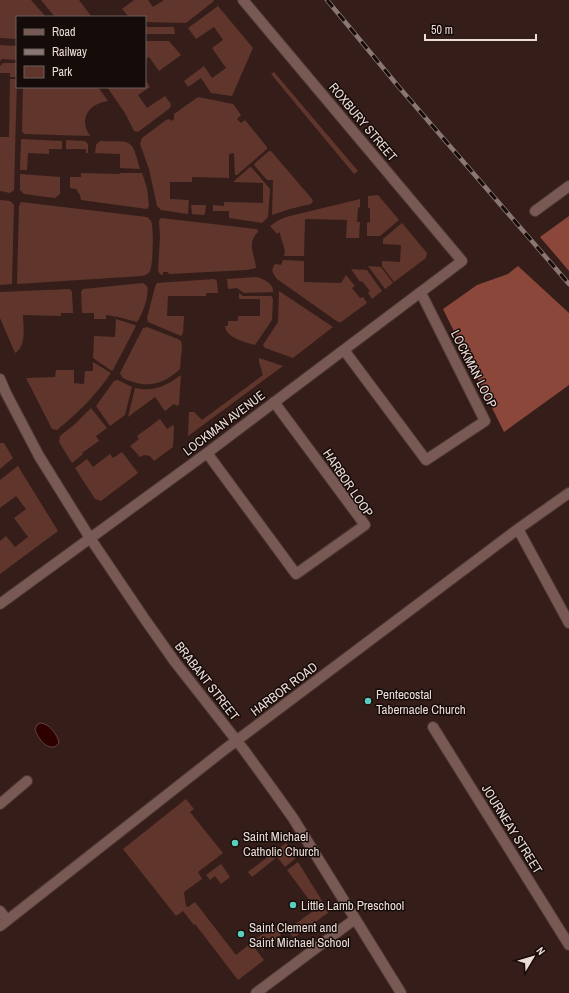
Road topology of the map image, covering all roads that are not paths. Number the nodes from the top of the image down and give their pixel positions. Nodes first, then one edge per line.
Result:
1 (243, 0) edge
2 (569, 186) edge
3 (535, 211) dead end
4 (462, 261) joint
5 (421, 293) junction
6 (344, 350) junction
7 (0, 379) edge
8 (274, 402) junction
9 (207, 453) junction
10 (569, 493) edge
11 (518, 529) junction
12 (90, 538) junction
13 (0, 604) edge
14 (569, 623) edge
15 (433, 727) dead end
16 (237, 740) junction
17 (27, 781) dead end
18 (0, 804) edge
19 (0, 912) edge
20 (355, 919) junction
21 (3, 923) edge
22 (569, 945) edge
23 (256, 993) edge
24 (401, 993) edge

1 - 4 street, ROXBURY STREET
2 - 3 street
4 - 5 street, LOCKMAN AVENUE
5 - 6 street, LOCKMAN AVENUE
5 - 6 street, LOCKMAN LOOP
6 - 8 street, LOCKMAN AVENUE
7 - 12 street, BRABANT STREET
8 - 9 street, LOCKMAN AVENUE
8 - 9 street, HARBOR LOOP
9 - 12 street, LOCKMAN AVENUE
10 - 11 street, HARBOR ROAD
11 - 14 street
11 - 16 street, HARBOR ROAD
12 - 13 street, LOCKMAN AVENUE
12 - 16 street, BRABANT STREET
15 - 22 street, JOURNEAY STREET
16 - 20 street, BRABANT STREET
16 - 21 street, HARBOR ROAD
17 - 18 street
19 - 21 street
20 - 23 street
20 - 24 street, BRABANT STREET

